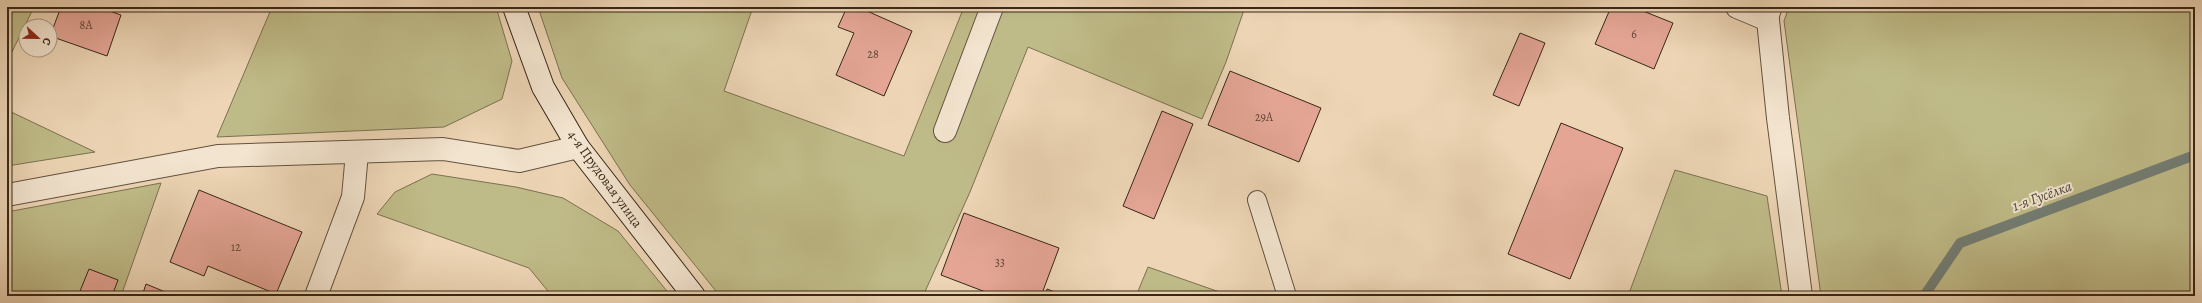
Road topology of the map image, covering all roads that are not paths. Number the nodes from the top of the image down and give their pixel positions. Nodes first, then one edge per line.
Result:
1 (514, 7) edge
2 (992, 7) edge
3 (1737, 7) edge
4 (1771, 14) edge
5 (945, 131) dead end
6 (578, 147) junction
7 (357, 152) junction
8 (7, 195) edge
9 (1257, 200) dead end
10 (316, 296) edge
11 (694, 296) edge
12 (1287, 296) edge
13 (1801, 296) edge

1 - 6 street, 4-я Прудовая улица
2 - 5 street
3 - 4 street
4 - 13 street
6 - 7 street
6 - 11 street, 4-я Прудовая улица
7 - 8 street
7 - 10 street
9 - 12 lane

